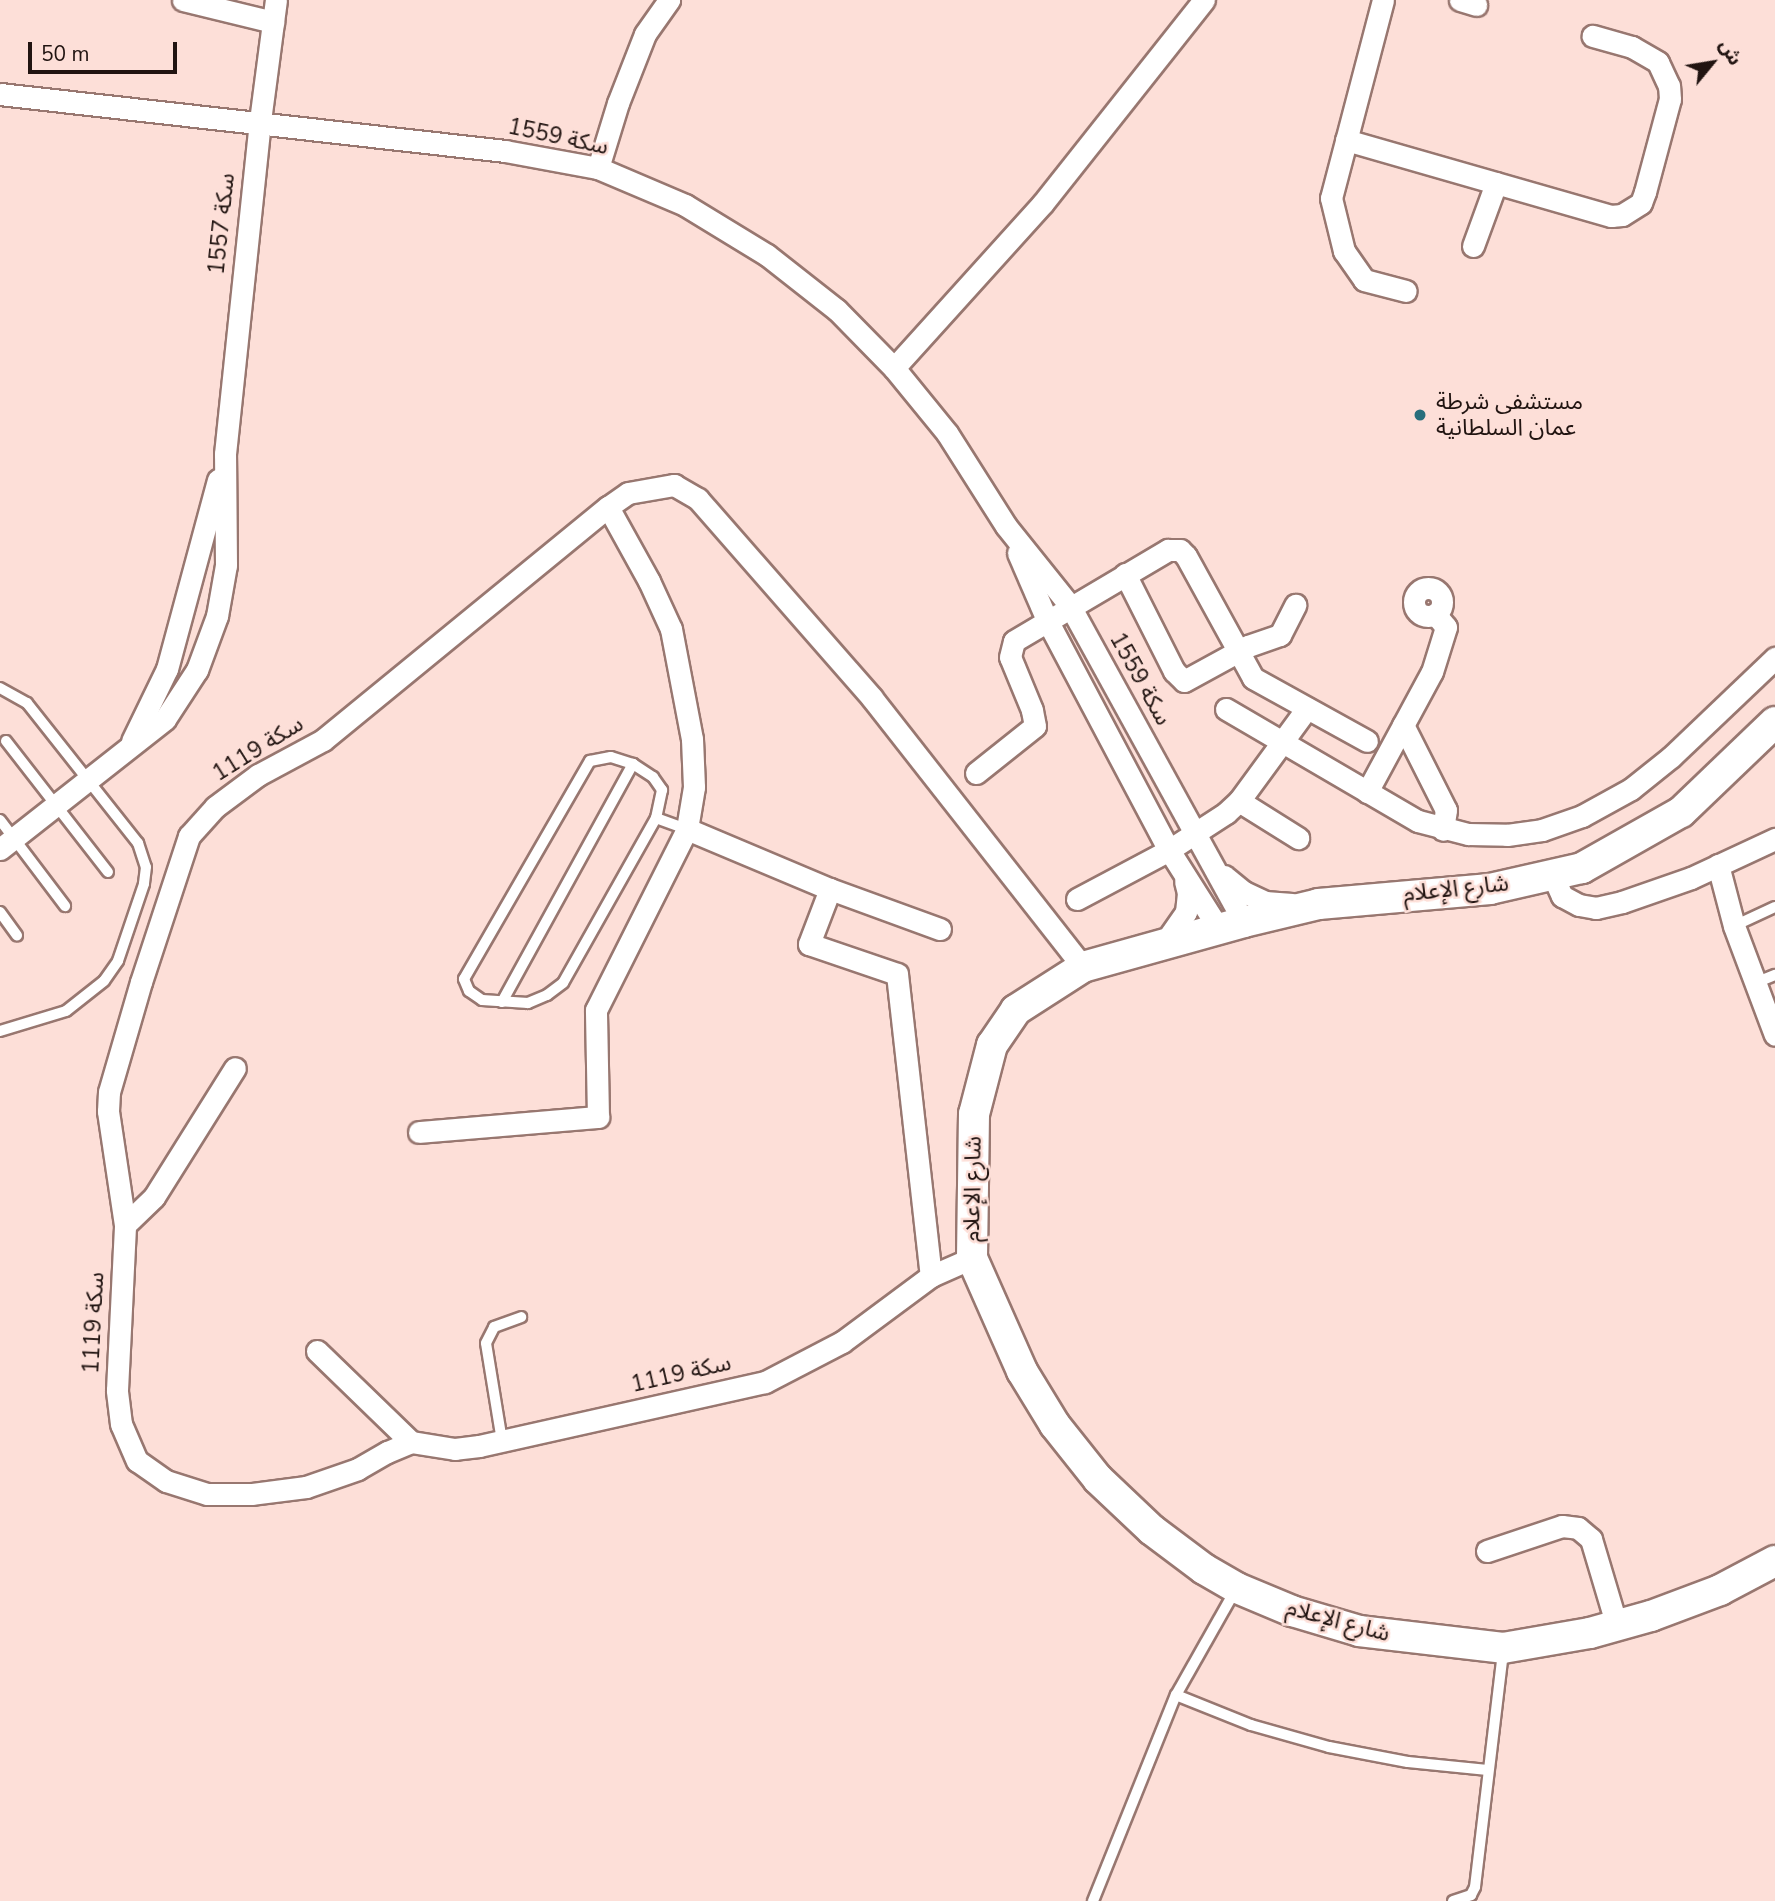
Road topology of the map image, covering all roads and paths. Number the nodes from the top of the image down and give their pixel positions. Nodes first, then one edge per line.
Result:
1 (183, 0) edge
2 (276, 0) edge
3 (669, 0) edge
4 (1204, 0) edge
5 (1383, 0) edge
6 (273, 22) junction
7 (1593, 36) dead end
8 (0, 94) edge
9 (260, 121) junction
10 (1346, 139) junction
11 (598, 168) junction
12 (1496, 183) junction
13 (1473, 246) dead end
14 (1406, 291) dead end
15 (894, 368) junction
16 (225, 454) junction
17 (608, 508) junction
18 (1006, 526) junction
19 (1125, 574) junction
20 (192, 576) junction
21 (224, 579) junction
22 (1295, 605) dead end
23 (1070, 606) junction
24 (1435, 614) dead end
25 (1047, 620) junction
26 (178, 622) junction
27 (212, 629) junction
28 (1236, 653) junction
29 (1775, 658) edge
30 (0, 688) edge
31 (1307, 708) junction
32 (1226, 709) dead end
33 (1775, 722) edge
34 (1403, 725) junction
35 (6, 741) dead end
36 (1367, 741) dead end
37 (1282, 743) junction
38 (130, 747) junction
39 (633, 764) junction
40 (976, 773) dead end
41 (86, 779) junction
42 (1367, 792) junction
43 (1239, 801) junction
44 (57, 803) junction
45 (656, 818) junction
46 (0, 820) edge
47 (687, 830) junction
48 (1443, 830) junction
49 (1194, 834) junction
50 (1298, 838) dead end
51 (1775, 839) edge
52 (7, 843) edge
53 (1169, 850) junction
54 (1718, 865) junction
55 (1213, 867) junction
56 (108, 872) dead end
57 (1183, 875) junction
58 (1553, 876) junction
59 (830, 890) junction
60 (1077, 899) dead end
61 (1319, 904) junction
62 (65, 906) dead end
63 (1775, 908) edge
64 (0, 912) edge
65 (1232, 925) junction
66 (1734, 926) junction
67 (940, 929) dead end
68 (17, 935) dead end
69 (1163, 946) junction
70 (1083, 967) junction
71 (1765, 979) edge
72 (502, 1002) junction
73 (0, 1031) edge
74 (1775, 1035) edge
75 (235, 1068) dead end
76 (419, 1132) dead end
77 (125, 1225) junction
78 (972, 1258) junction
79 (930, 1276) junction
80 (521, 1317) dead end
81 (317, 1351) dead end
82 (502, 1441) junction
83 (411, 1442) junction
84 (1487, 1551) dead end
85 (1775, 1561) edge
86 (1237, 1588) junction
87 (1617, 1626) junction
88 (1503, 1648) junction
89 (1176, 1695) junction
90 (1488, 1770) junction
91 (1093, 1901) edge
92 (1453, 1901) edge

1 - 6 street
2 - 6 street, سكة 1557
3 - 11 street
4 - 15 street
5 - 10 street
6 - 9 street, سكة 1557
7 - 12 street
8 - 9 street, سكة 1559
9 - 11 street, سكة 1559
9 - 16 street, سكة 1557
10 - 12 street
10 - 14 street
11 - 15 street, سكة 1559
12 - 13 street
15 - 18 street, سكة 1559
16 - 20 street, سكة 1557
16 - 21 street, سكة 1557
17 - 47 street
17 - 70 street, سكة 1119
17 - 77 street, سكة 1119
18 - 23 street, سكة 1559
18 - 25 street, سكة 1559
19 - 23 street
19 - 28 street
19 - 28 street
20 - 21 street
20 - 26 street, سكة 1557
21 - 27 street, سكة 1557
22 - 28 street
23 - 25 street
23 - 49 street, سكة 1559
24 - 34 street
25 - 40 street
25 - 53 street, سكة 1559
26 - 27 street
26 - 38 street, سكة 1557
27 - 38 street, سكة 1557
28 - 31 street
29 - 48 street
30 - 41 lane
31 - 36 street
31 - 37 street
32 - 37 street
33 - 58 main road, شارع الإعلام
34 - 42 street
34 - 48 street
35 - 44 lane
37 - 42 street
37 - 43 street
38 - 41 street, سكة 1557
39 - 45 lane
39 - 72 lane
39 - 72 lane
41 - 44 street, سكة 1557
41 - 73 lane
42 - 48 street
43 - 49 street
43 - 50 street
44 - 52 street, سكة 1557
44 - 56 lane
45 - 47 lane
45 - 72 lane
46 - 52 lane
47 - 59 street
47 - 76 street
49 - 53 street
49 - 55 street, سكة 1559
51 - 54 street
52 - 62 lane
53 - 57 street, سكة 1559
53 - 60 street
54 - 58 street
54 - 66 street
55 - 61 street, سكة 1559
55 - 65 street, سكة 1559
57 - 65 street, سكة 1559
57 - 69 street, سكة 1559
58 - 61 main road, شارع الإعلام
59 - 67 street
59 - 79 street
61 - 65 main road, شارع الإعلام
63 - 66 lane
64 - 68 lane
65 - 69 main road, شارع الإعلام
66 - 71 street
69 - 70 main road, شارع الإعلام
70 - 78 main road, شارع الإعلام
71 - 74 street
75 - 77 street
77 - 83 street, سكة 1119
78 - 79 street, سكة 1119
78 - 86 main road, شارع الإعلام
79 - 82 street, سكة 1119
80 - 82 lane
81 - 83 street
82 - 83 street, سكة 1119
84 - 87 street
85 - 87 main road, شارع الإعلام
86 - 88 main road, شارع الإعلام
86 - 89 lane
87 - 88 main road, شارع الإعلام
88 - 90 lane
89 - 90 lane
89 - 91 lane
90 - 92 lane

